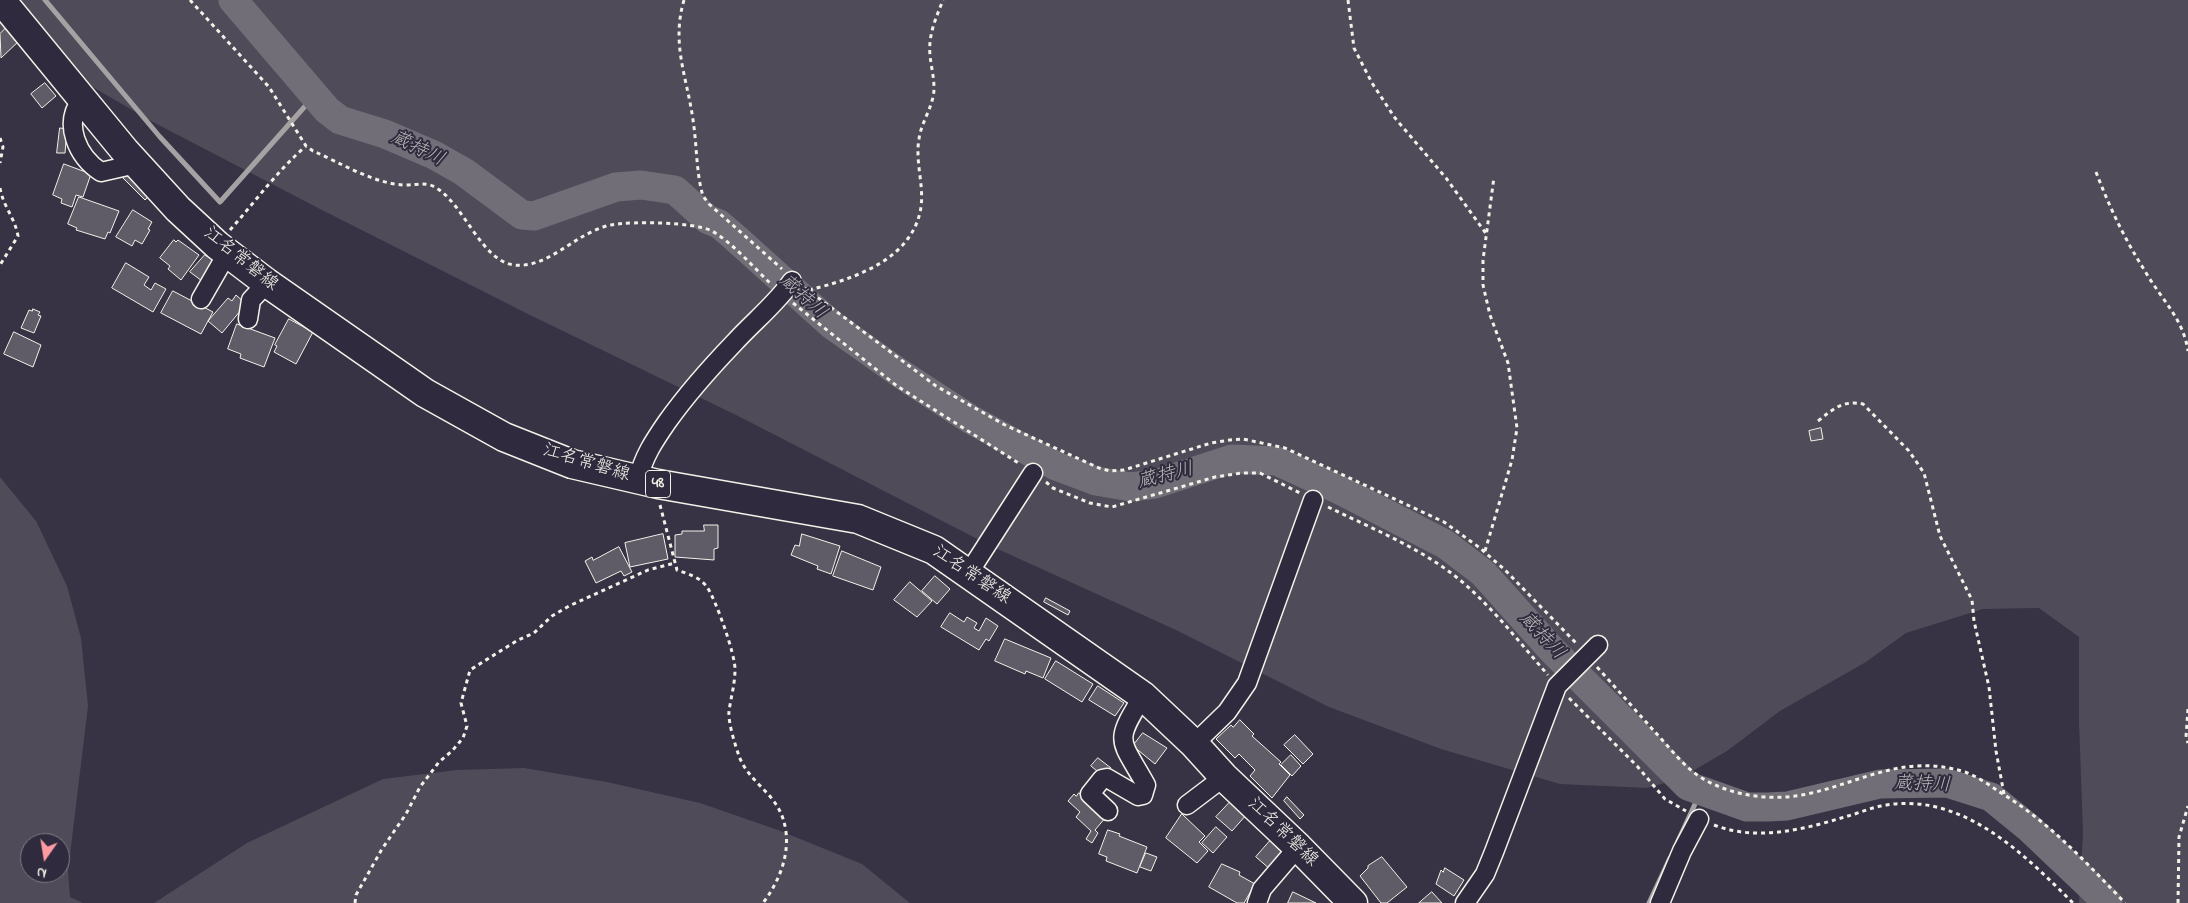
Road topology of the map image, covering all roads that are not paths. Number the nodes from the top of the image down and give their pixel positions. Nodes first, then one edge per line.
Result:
1 (1, 0) edge
2 (223, 249) junction
3 (267, 283) junction
4 (787, 288) road end
5 (201, 299) dead end
6 (248, 319) dead end
7 (1033, 473) road end
8 (648, 482) junction
9 (1313, 500) road end
10 (968, 574) junction
11 (1592, 650) road end
12 (1143, 696) junction
13 (1194, 744) junction
14 (1224, 777) junction
15 (1187, 805) dead end
16 (1108, 811) dead end
17 (1700, 819) road end
18 (1298, 847) junction
19 (1258, 903) edge
20 (1353, 903) edge
21 (1465, 903) edge
22 (1660, 903) edge

1 - 2 main road, 江名常磐線 / 48
2 - 3 main road, 江名常磐線 / 48
2 - 5 street
3 - 6 street
3 - 8 main road, 江名常磐線 / 48
4 - 8 street
7 - 10 street
8 - 10 main road, 江名常磐線 / 48
9 - 13 street
10 - 12 main road, 江名常磐線 / 48
11 - 21 street
12 - 13 main road, 江名常磐線 / 48
12 - 16 street
13 - 14 main road, 江名常磐線 / 48
14 - 15 street
14 - 18 main road, 江名常磐線 / 48
17 - 22 street
18 - 19 street
18 - 20 main road, 江名常磐線 / 48

